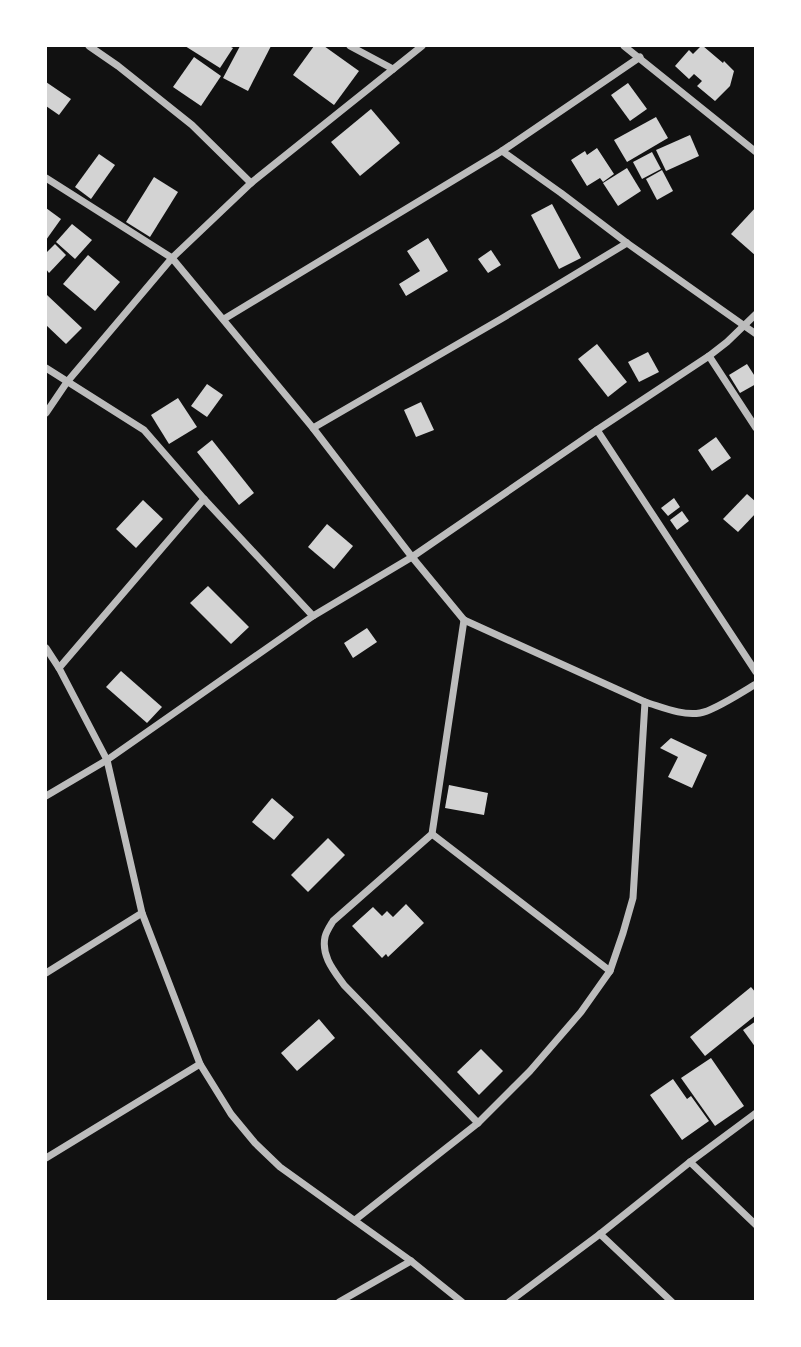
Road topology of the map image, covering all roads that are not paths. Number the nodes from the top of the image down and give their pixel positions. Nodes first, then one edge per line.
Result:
1 (89, 46) edge
2 (350, 46) edge
3 (422, 46) edge
4 (624, 46) edge
5 (639, 57) junction
6 (393, 69) junction
7 (502, 151) junction
8 (755, 152) edge
9 (46, 178) edge
10 (251, 183) junction
11 (627, 243) junction
12 (172, 258) junction
13 (755, 314) edge
14 (224, 319) junction
15 (744, 326) junction
16 (755, 334) edge
17 (709, 356) junction
18 (46, 368) edge
19 (67, 382) junction
20 (46, 413) edge
21 (313, 428) junction
22 (755, 428) edge
23 (597, 430) junction
24 (204, 499) junction
25 (412, 557) junction
26 (313, 616) junction
27 (464, 620) junction
28 (46, 648) edge
29 (59, 668) junction
30 (755, 672) edge
31 (755, 684) edge
32 (645, 702) junction
33 (107, 761) junction
34 (46, 796) edge
35 (432, 834) junction
36 (142, 913) junction
37 (610, 971) junction
38 (46, 973) edge
39 (200, 1064) junction
40 (755, 1113) edge
41 (478, 1123) junction
42 (46, 1158) edge
43 (690, 1162) junction
44 (355, 1220) junction
45 (755, 1224) edge
46 (600, 1234) junction
47 (411, 1261) junction
48 (339, 1301) edge
49 (462, 1301) edge
50 (509, 1301) edge
51 (672, 1301) edge

1 - 10 street
2 - 6 street
3 - 6 street
4 - 5 street
5 - 7 street
5 - 8 street
6 - 10 street
7 - 11 street
7 - 14 street
9 - 12 street
10 - 12 street
11 - 15 street
11 - 21 street
12 - 14 street
12 - 19 street
13 - 15 street
14 - 21 street
15 - 16 street
15 - 17 street
17 - 22 street
17 - 23 street
18 - 19 street
19 - 20 street
19 - 24 street
21 - 25 street
23 - 25 street
23 - 30 street
24 - 26 street
24 - 29 street
25 - 26 street
25 - 27 street
26 - 33 street
27 - 32 street
27 - 35 street
28 - 29 street
29 - 33 street
31 - 32 street
32 - 37 street
33 - 34 street
33 - 36 street
35 - 37 street
35 - 41 street
36 - 38 street
36 - 39 street
37 - 41 street
39 - 42 street
39 - 44 street
40 - 43 street
41 - 44 street
43 - 45 street
43 - 46 street
44 - 47 street
46 - 50 street
46 - 51 street
47 - 48 street
47 - 49 street

